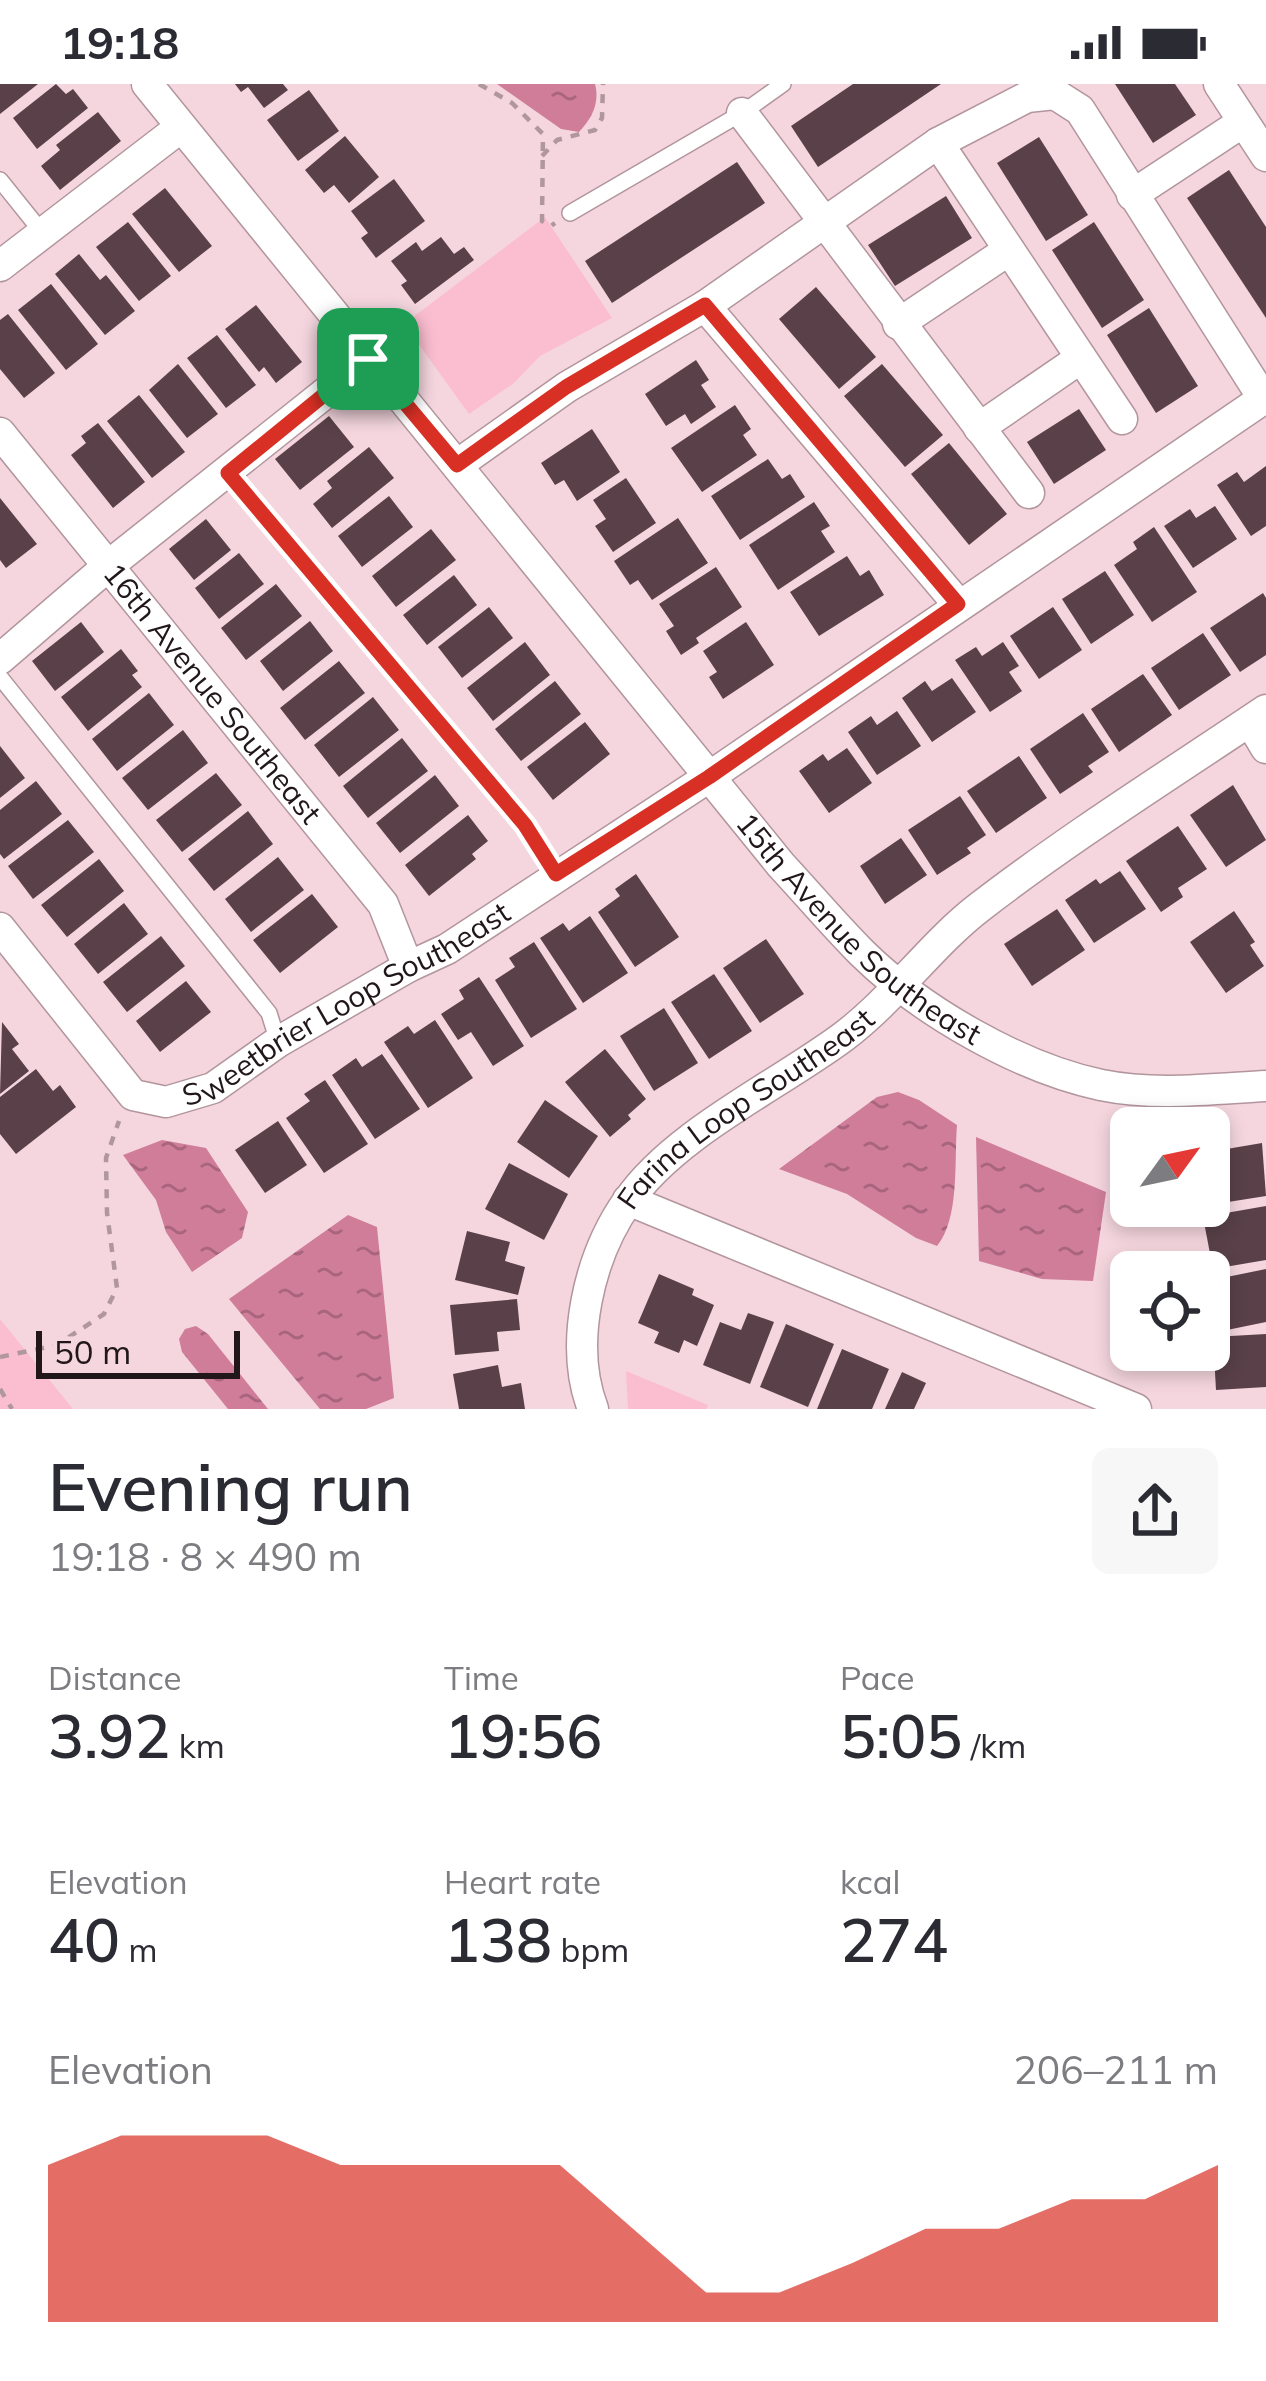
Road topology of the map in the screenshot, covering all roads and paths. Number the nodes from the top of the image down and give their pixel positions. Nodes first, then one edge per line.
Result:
1 (147, 84) edge
2 (479, 84) edge
3 (603, 84) edge
4 (783, 84) edge
5 (1219, 84) edge
6 (742, 113) junction
7 (1244, 122) junction
8 (182, 127) junction
9 (938, 143) junction
10 (542, 156) junction
11 (1266, 156) edge
12 (0, 180) edge
13 (1132, 195) junction
14 (569, 213) joint
15 (822, 222) junction
16 (40, 231) junction
17 (1009, 250) junction
18 (0, 266) edge
19 (705, 305) junction
20 (898, 324) junction
21 (1081, 358) junction
22 (368, 359) junction
23 (1264, 398) edge
24 (1122, 418) dead end
25 (980, 428) junction
26 (0, 433) edge
27 (457, 465) junction
28 (228, 473) junction
29 (1029, 493) dead end
30 (108, 566) junction
31 (958, 604) junction
32 (0, 658) edge
33 (0, 676) edge
34 (1258, 716) edge
35 (1266, 748) edge
36 (709, 777) junction
37 (556, 874) junction
38 (0, 928) edge
39 (408, 967) junction
40 (900, 985) junction
41 (278, 1042) junction
42 (1266, 1086) edge
43 (133, 1095) junction
44 (628, 1200) junction
45 (0, 1357) edge
46 (0, 1389) edge
47 (1128, 1408) edge
48 (13, 1409) edge
49 (593, 1409) edge

1 - 8 street, 15th Avenue Southeast
2 - 10 path
3 - 10 path
4 - 6 lane
5 - 7 street
6 - 14 lane
6 - 15 street
7 - 11 street
7 - 13 street
8 - 16 street
8 - 22 street, 15th Avenue Southeast
9 - 13 street
9 - 15 street
9 - 17 street
10 - 14 path
12 - 16 lane
13 - 23 street
15 - 19 street
15 - 20 street
16 - 18 street
17 - 20 street
17 - 21 street
19 - 27 street
19 - 31 street
20 - 25 street
21 - 24 street
21 - 25 street
22 - 27 street, 15th Avenue Southeast
22 - 28 street
23 - 31 street, Sweetbrier Loop Southeast
25 - 29 street
26 - 30 street, 16th Avenue Southeast
27 - 36 street, 15th Avenue Southeast
28 - 30 street
28 - 37 lane
30 - 32 street
30 - 39 street, 16th Avenue Southeast
31 - 36 street, Sweetbrier Loop Southeast
33 - 41 lane
34 - 35 street
34 - 40 street, Farina Loop Southeast
36 - 37 street, Sweetbrier Loop Southeast
36 - 40 street, 15th Avenue Southeast
37 - 39 street, Sweetbrier Loop Southeast
38 - 43 street, Sweetbrier Loop Southeast
39 - 41 street, Sweetbrier Loop Southeast
40 - 42 street, 15th Avenue Southeast
40 - 44 street, Farina Loop Southeast
41 - 43 street, Sweetbrier Loop Southeast
43 - 45 path
44 - 47 street
44 - 49 street, Farina Loop Southeast
46 - 48 path

